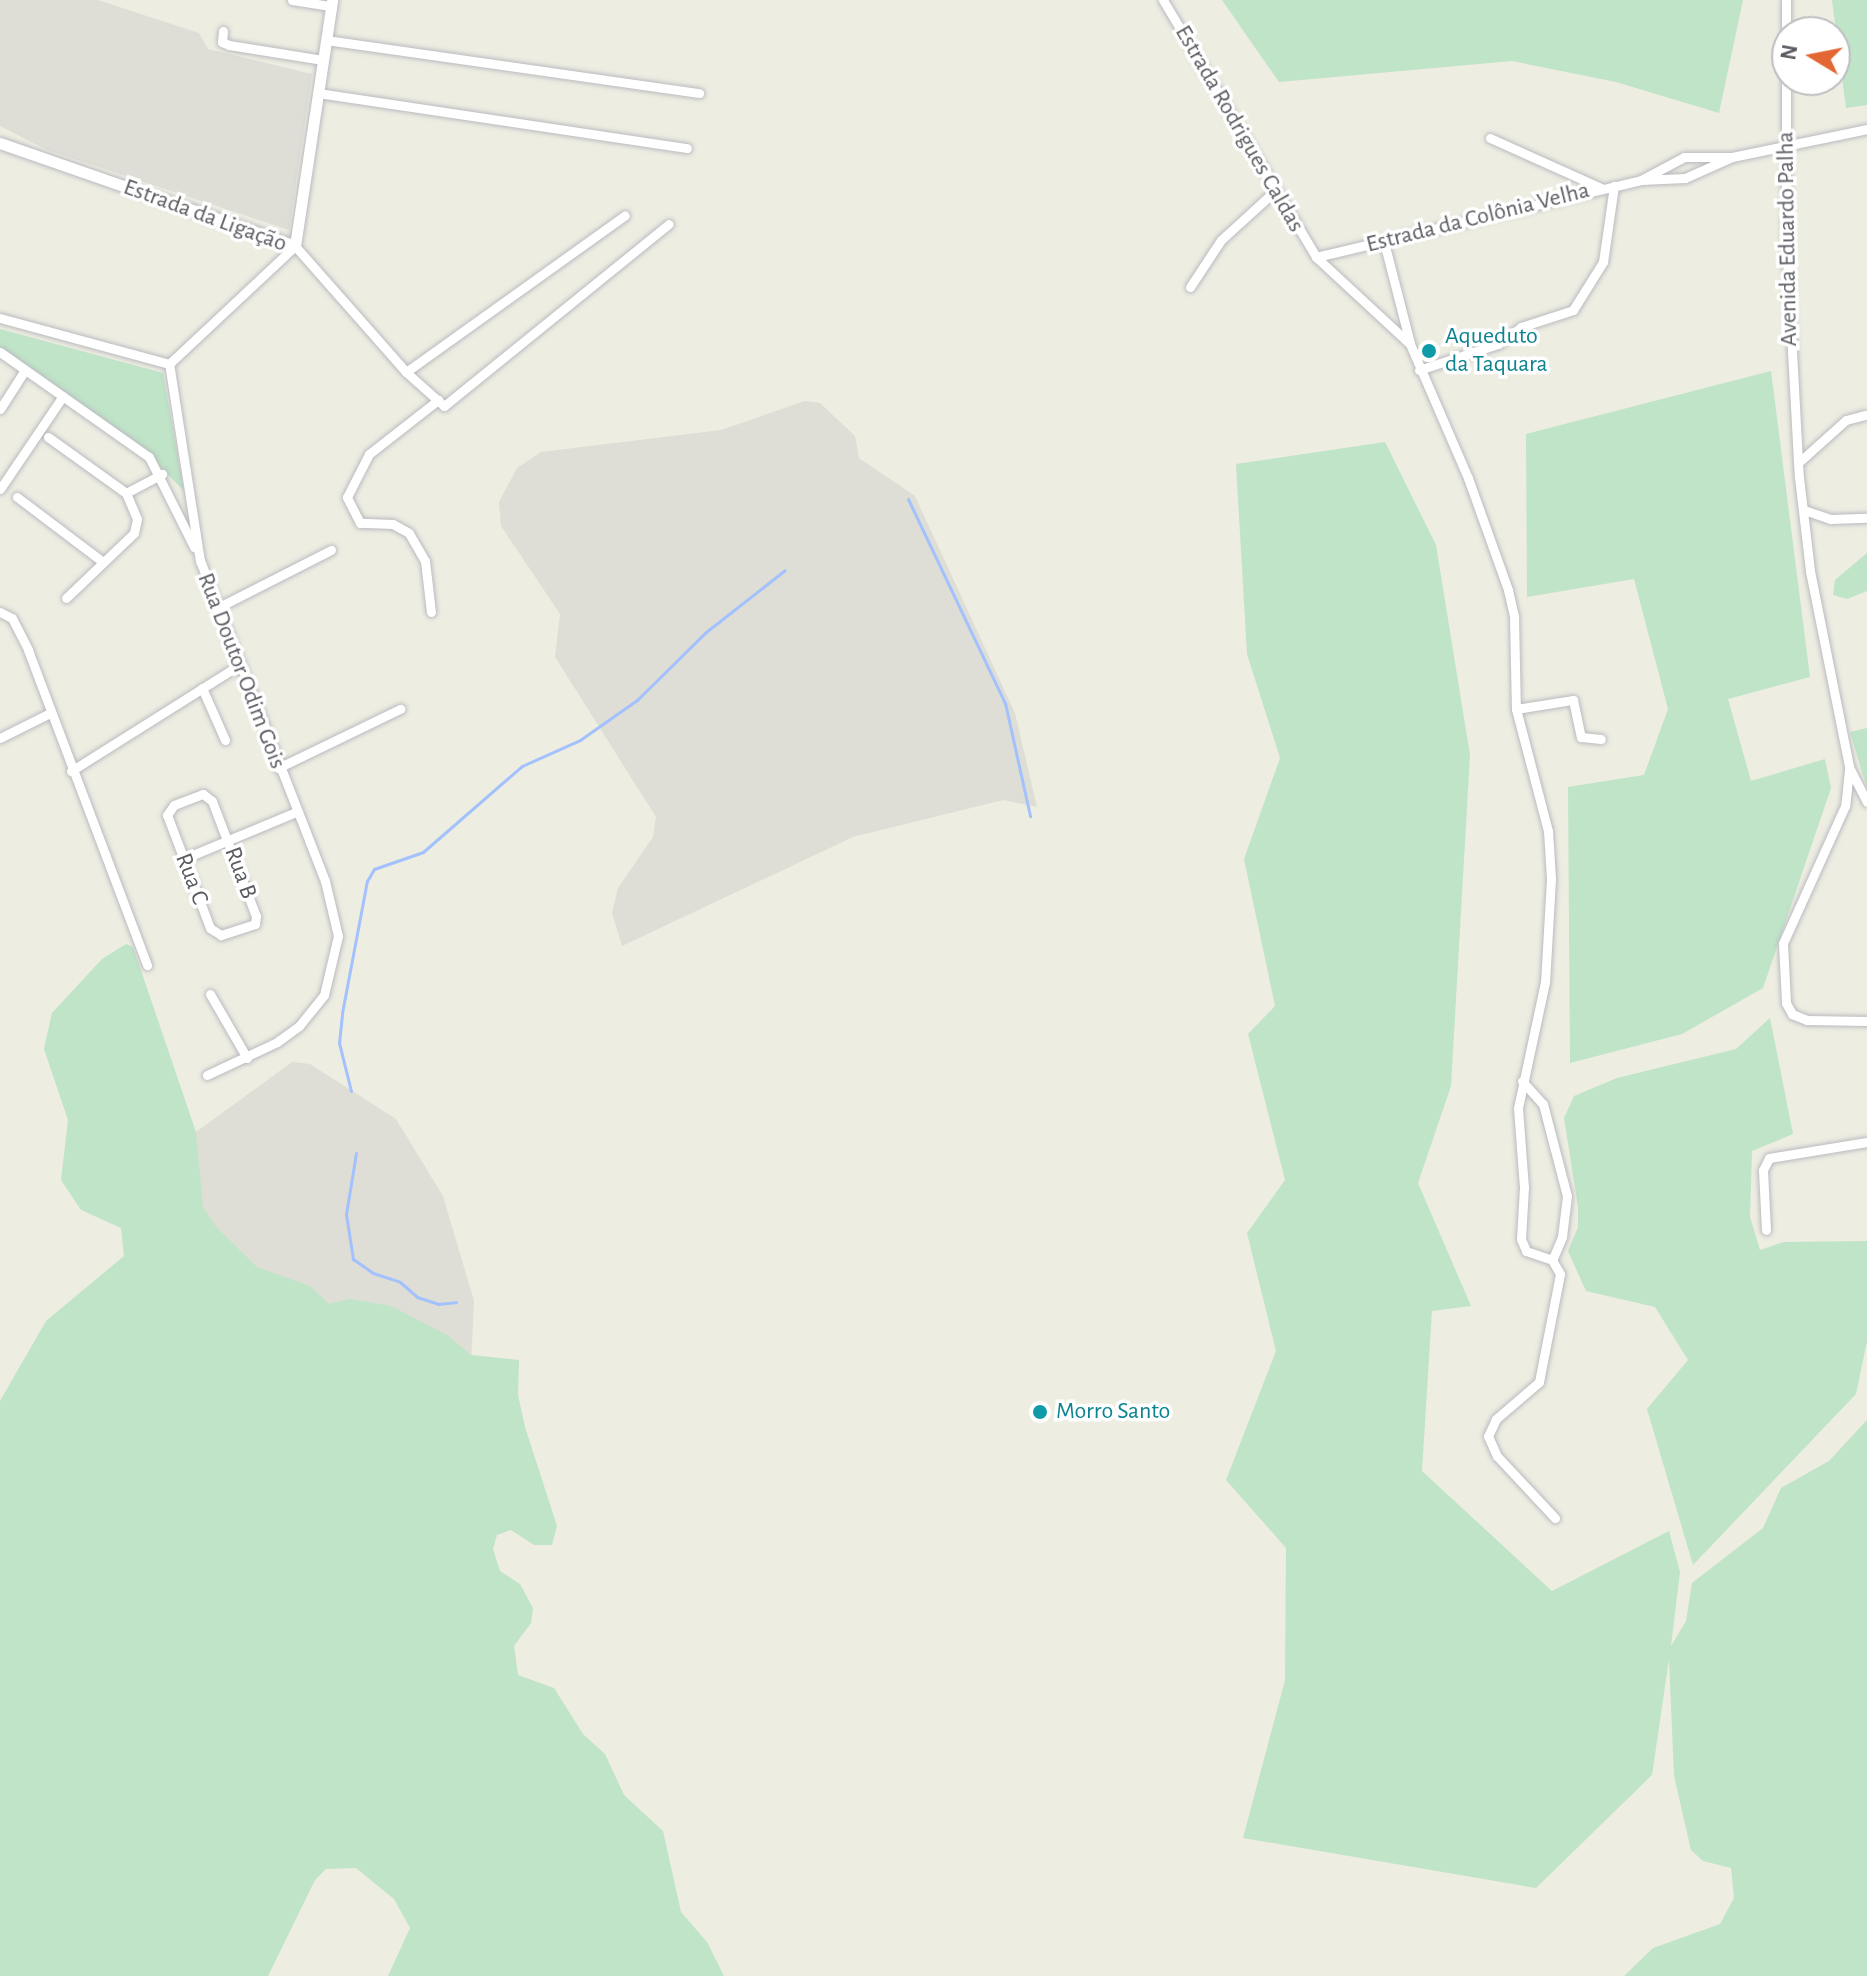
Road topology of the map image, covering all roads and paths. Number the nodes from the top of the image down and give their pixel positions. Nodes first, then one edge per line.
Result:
1 (292, 0) edge
2 (1163, 0) edge
3 (1786, 0) edge
4 (332, 3) edge
5 (223, 31) dead end
6 (326, 40) junction
7 (323, 60) junction
8 (318, 93) junction
9 (699, 93) dead end
10 (1867, 129) edge
11 (1490, 138) dead end
12 (0, 143) edge
13 (1785, 145) junction
14 (687, 148) dead end
15 (1732, 157) junction
16 (1641, 180) junction
17 (1614, 186) junction
18 (1601, 188) junction
19 (1276, 190) junction
20 (625, 215) dead end
21 (669, 224) dead end
22 (1384, 242) junction
23 (295, 246) junction
24 (1316, 257) junction
25 (1190, 287) dead end
26 (0, 318) edge
27 (1410, 344) junction
28 (0, 352) edge
29 (169, 364) junction
30 (1418, 365) junction
31 (25, 370) junction
32 (406, 372) junction
33 (63, 396) junction
34 (441, 403) junction
35 (0, 409) edge
36 (1865, 415) dead end
37 (48, 437) dead end
38 (1798, 463) junction
39 (162, 474) junction
40 (0, 489) edge
41 (126, 493) junction
42 (17, 497) dead end
43 (1804, 510) junction
44 (1867, 518) edge
45 (331, 550) dead end
46 (200, 561) junction
47 (103, 562) junction
48 (66, 598) dead end
49 (217, 608) junction
50 (0, 612) edge
51 (431, 612) dead end
52 (238, 666) junction
53 (202, 688) junction
54 (400, 709) dead end
55 (1516, 709) junction
56 (50, 713) junction
57 (0, 738) edge
58 (1601, 739) dead end
59 (225, 740) dead end
60 (1849, 767) junction
61 (278, 768) junction
62 (71, 771) junction
63 (1867, 802) edge
64 (296, 812) junction
65 (167, 815) joint
66 (229, 840) junction
67 (183, 859) junction
68 (221, 935) joint
69 (147, 965) dead end
70 (210, 994) dead end
71 (1867, 1021) edge
72 (247, 1058) junction
73 (207, 1075) dead end
74 (1522, 1081) junction
75 (1867, 1142) edge
76 (1766, 1230) dead end
77 (1552, 1260) junction
78 (1555, 1518) dead end

1 - 4 street
2 - 19 street, Estrada Rodrigues Caldas
3 - 13 street, Avenida Eduardo Palha
4 - 6 street
5 - 7 street
6 - 7 street
6 - 9 street
7 - 8 street
8 - 14 street
8 - 23 street
10 - 13 street, Estrada da Colônia Velha
11 - 18 street
12 - 23 street, Estrada da Ligação
13 - 15 street, Estrada da Colônia Velha
13 - 38 street, Avenida Eduardo Palha
15 - 16 street, Estrada da Colônia Velha
15 - 16 street, Estrada da Colônia Velha
16 - 17 street, Estrada da Colônia Velha
17 - 18 street, Estrada da Colônia Velha
17 - 30 street
18 - 22 street, Estrada da Colônia Velha
19 - 24 street, Estrada Rodrigues Caldas
19 - 25 street
20 - 32 street
21 - 34 street
22 - 24 street, Estrada da Colônia Velha
22 - 27 street
23 - 29 street
23 - 32 street, Estrada da Ligação
24 - 27 street, Estrada Rodrigues Caldas
26 - 29 street
27 - 30 street
28 - 31 street
29 - 46 street, Rua Doutor Odim Gois
30 - 55 street
31 - 33 street
31 - 35 street
32 - 34 street, Estrada da Ligação
33 - 39 street
33 - 40 street
34 - 51 street
36 - 38 street
37 - 41 street
38 - 43 street, Avenida Eduardo Palha
39 - 41 street
39 - 46 street
41 - 47 street
42 - 47 street
43 - 44 street
43 - 60 street, Avenida Eduardo Palha
45 - 49 street
46 - 49 street, Rua Doutor Odim Gois
47 - 48 street
49 - 52 street, Rua Doutor Odim Gois
50 - 56 street
52 - 53 street
52 - 61 street, Rua Doutor Odim Gois
53 - 59 street
53 - 62 street
54 - 61 street
55 - 58 street
55 - 74 street
56 - 57 street
56 - 62 street
60 - 63 street
60 - 71 street
61 - 64 street, Rua Doutor Odim Gois
62 - 69 street
64 - 66 street
64 - 72 street, Rua Doutor Odim Gois
65 - 66 street, Rua B
65 - 67 street, Rua C
66 - 67 street
66 - 68 street, Rua B
67 - 68 street, Rua C
70 - 72 street
72 - 73 street, Rua Doutor Odim Gois
74 - 77 street
74 - 77 street
75 - 76 street
77 - 78 street

